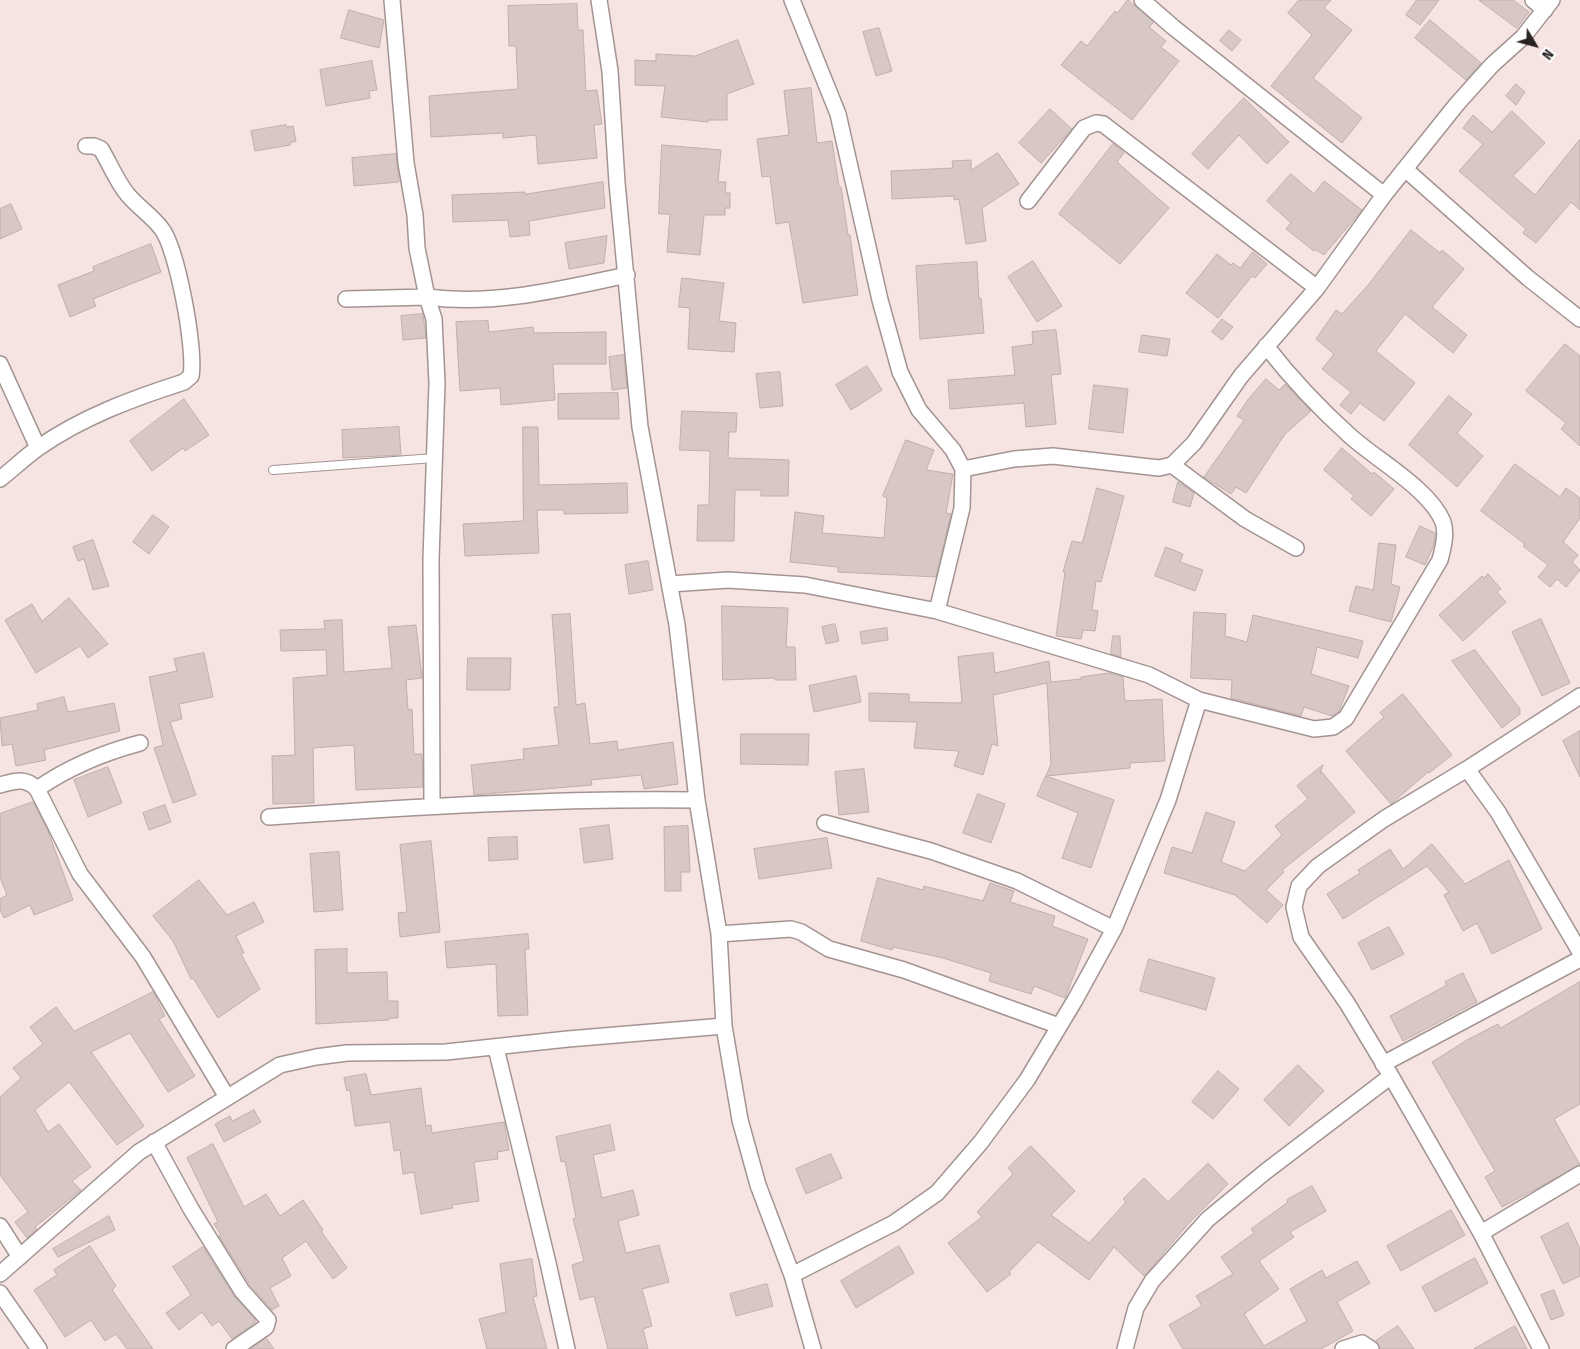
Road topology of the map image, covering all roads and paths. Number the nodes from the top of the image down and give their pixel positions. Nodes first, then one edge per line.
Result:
1 (392, 0) edge
2 (599, 0) edge
3 (792, 0) edge
4 (1142, 0) edge
5 (1544, 3) edge
6 (86, 146) dead end
7 (1405, 169) junction
8 (1384, 195) junction
9 (1028, 201) dead end
10 (627, 276) junction
11 (1316, 288) junction
12 (427, 297) junction
13 (346, 299) dead end
14 (1580, 319) edge
15 (1266, 346) junction
16 (0, 364) edge
17 (38, 448) junction
18 (434, 458) junction
19 (1172, 464) junction
20 (963, 469) junction
21 (273, 470) dead end
22 (0, 479) edge
23 (1296, 548) dead end
24 (670, 584) junction
25 (938, 611) junction
26 (1580, 696) edge
27 (1199, 700) junction
28 (140, 743) dead end
29 (1467, 769) junction
30 (0, 784) edge
31 (37, 789) junction
32 (697, 800) junction
33 (432, 806) junction
34 (269, 817) dead end
35 (825, 823) dead end
36 (1114, 928) junction
37 (719, 934) junction
38 (1580, 952) edge
39 (1580, 959) edge
40 (724, 1026) junction
41 (1059, 1026) junction
42 (496, 1048) junction
43 (1387, 1070) junction
44 (227, 1097) junction
45 (154, 1142) junction
46 (1580, 1174) edge
47 (0, 1226) edge
48 (1480, 1232) junction
49 (20, 1257) junction
50 (0, 1274) edge
51 (792, 1275) junction
52 (0, 1293) edge
53 (39, 1349) edge
54 (234, 1349) edge
55 (567, 1349) edge
56 (813, 1349) edge
57 (1124, 1349) edge
58 (1343, 1349) edge
59 (1371, 1349) edge
60 (1541, 1349) edge

1 - 12 street
2 - 10 street
3 - 20 street
4 - 8 street
5 - 7 street
6 - 17 street
7 - 8 street
7 - 14 street
8 - 11 street
9 - 11 street
10 - 12 street
10 - 24 street
11 - 15 street
12 - 13 street
12 - 18 street
15 - 19 street
15 - 27 street
16 - 17 street
17 - 22 street
18 - 21 lane
18 - 33 street
19 - 20 street
19 - 23 street
20 - 25 street
24 - 25 street
24 - 32 street
25 - 27 street
26 - 29 street
27 - 36 street
28 - 31 street
29 - 38 street
29 - 43 street
30 - 31 street
31 - 44 street
32 - 33 street
32 - 37 street
33 - 34 street
35 - 36 street
36 - 41 street
37 - 40 street
37 - 41 street
39 - 43 street
40 - 42 street
40 - 51 street
41 - 51 street
42 - 44 street
42 - 55 street
43 - 48 street
43 - 57 street
44 - 45 street
45 - 49 street
45 - 54 street
46 - 48 street
47 - 49 street
48 - 60 street
49 - 50 street
51 - 56 street
52 - 53 street
58 - 59 street

